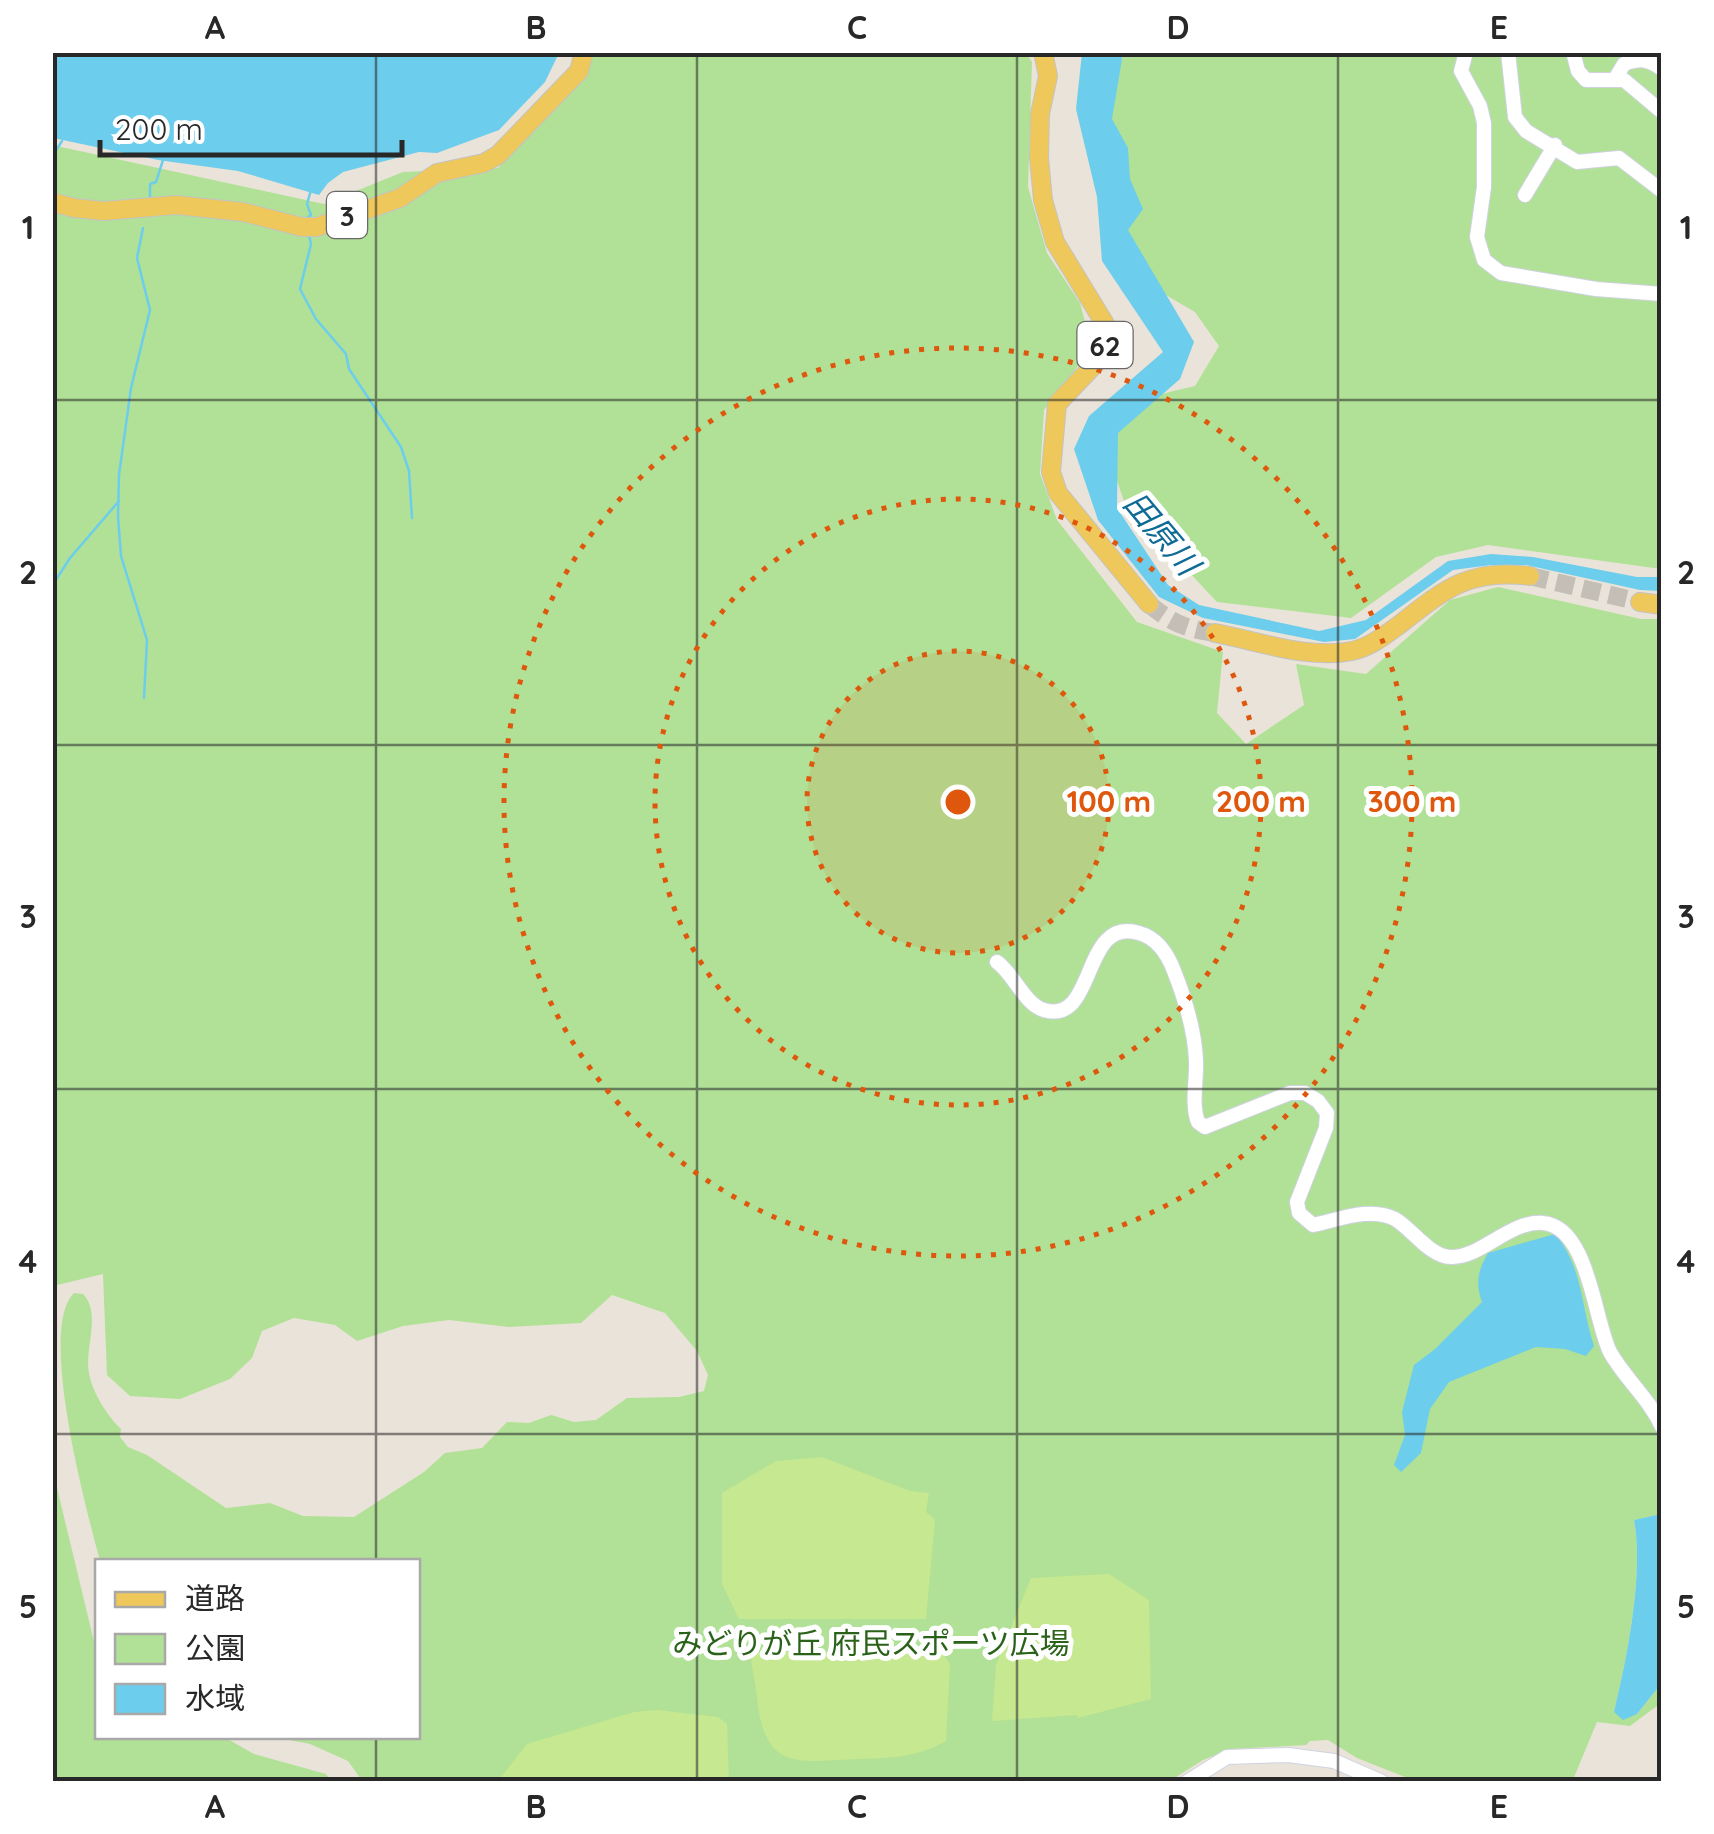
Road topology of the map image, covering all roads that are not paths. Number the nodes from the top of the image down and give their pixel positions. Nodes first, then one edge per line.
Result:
1 (584, 52) edge
2 (1043, 52) edge
3 (1466, 52) edge
4 (1508, 52) edge
5 (1573, 52) edge
6 (1662, 69) edge
7 (1614, 78) junction
8 (1662, 112) edge
9 (1555, 146) junction
10 (1662, 192) edge
11 (1526, 195) dead end
12 (52, 202) edge
13 (1662, 294) edge
14 (1530, 576) tunnel mouth
15 (1640, 602) tunnel mouth
16 (1149, 604) tunnel mouth
17 (1662, 604) edge
18 (1215, 633) tunnel mouth
19 (997, 962) dead end
20 (1662, 1427) edge
21 (1187, 1782) edge
22 (1382, 1782) edge

1 - 12 main road, 3
2 - 16 main road, 62
3 - 13 street
4 - 9 street
5 - 7 street
6 - 7 street
7 - 8 street
9 - 10 street
9 - 11 street
14 - 18 main road
15 - 17 main road
19 - 20 street
21 - 22 street

